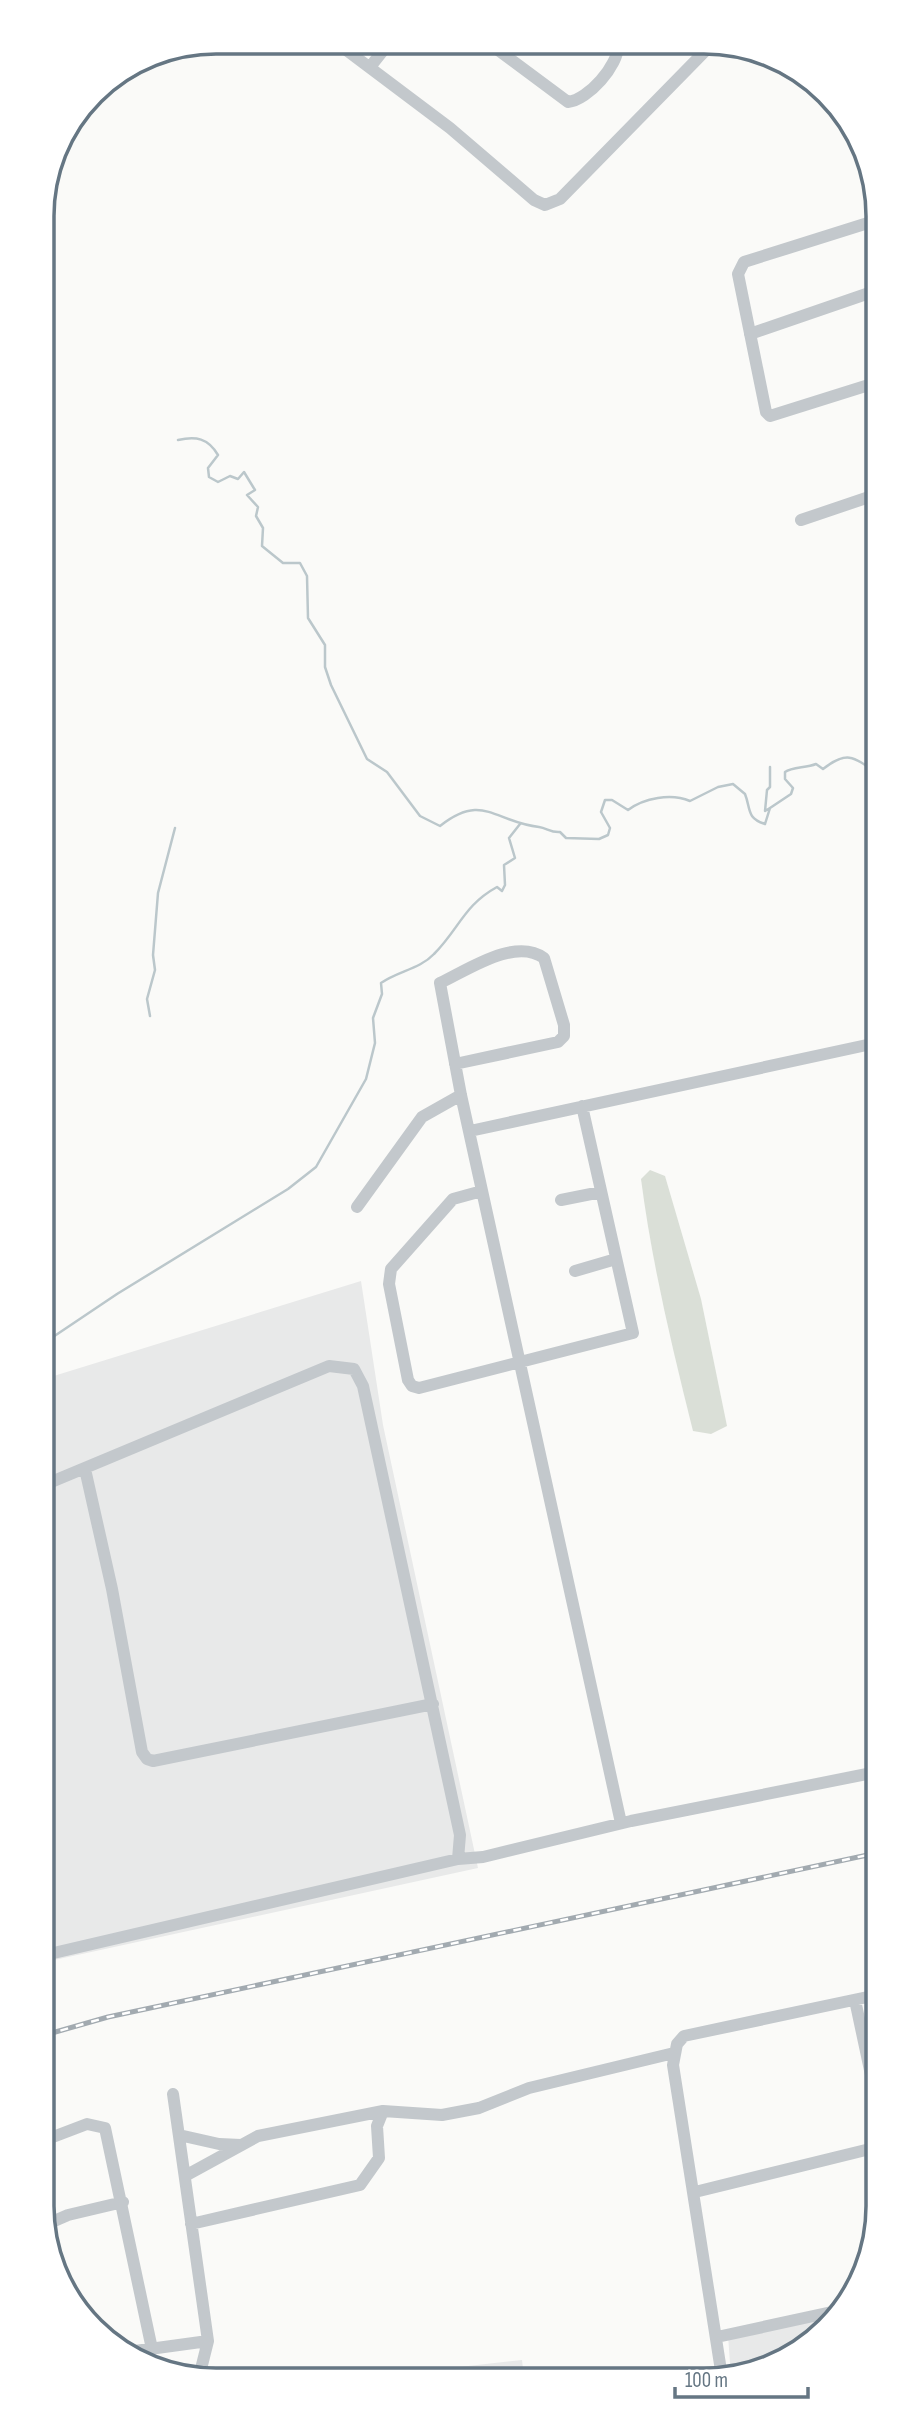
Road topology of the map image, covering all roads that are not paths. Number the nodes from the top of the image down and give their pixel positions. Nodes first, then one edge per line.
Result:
1 (505, 54) edge
2 (617, 54) edge
3 (702, 54) edge
4 (353, 55) edge
5 (380, 55) edge
6 (370, 67) junction
7 (866, 224) edge
8 (866, 295) edge
9 (750, 334) junction
10 (866, 386) edge
11 (866, 498) edge
12 (801, 520) dead end
13 (866, 1045) edge
14 (455, 1064) junction
15 (461, 1094) junction
16 (582, 1106) junction
17 (470, 1131) junction
18 (482, 1191) junction
19 (601, 1192) junction
20 (561, 1200) dead end
21 (357, 1207) dead end
22 (616, 1259) junction
23 (575, 1271) dead end
24 (518, 1362) junction
25 (85, 1469) junction
26 (54, 1481) edge
27 (433, 1704) junction
28 (865, 1774) edge
29 (621, 1823) junction
30 (458, 1858) junction
31 (54, 1953) edge
32 (865, 1998) edge
33 (855, 2000) junction
34 (865, 2047) edge
35 (674, 2053) junction
36 (173, 2094) dead end
37 (383, 2111) junction
38 (179, 2135) junction
39 (54, 2137) edge
40 (242, 2145) junction
41 (865, 2150) edge
42 (185, 2176) junction
43 (695, 2192) junction
44 (123, 2202) junction
45 (55, 2221) edge
46 (191, 2224) junction
47 (823, 2314) edge
48 (717, 2337) junction
49 (208, 2341) junction
50 (152, 2348) junction
51 (143, 2350) edge
52 (721, 2366) edge
53 (202, 2367) edge

1 - 2 street
3 - 6 street
4 - 6 street
5 - 6 street
7 - 9 street
8 - 9 street
9 - 10 street
11 - 12 street
13 - 16 street
14 - 14 street
14 - 15 street
15 - 17 street
15 - 21 street
16 - 17 street
16 - 19 street
17 - 18 street
18 - 24 street
18 - 24 street
19 - 20 street
19 - 22 street
22 - 23 street
22 - 24 street
24 - 29 street
25 - 26 street
25 - 27 street
25 - 27 street
27 - 30 street
28 - 29 street
29 - 30 street
30 - 31 street
32 - 33 street
33 - 34 street
33 - 35 street
35 - 37 street
35 - 43 street
36 - 38 street
37 - 40 street
37 - 46 street
38 - 40 street
38 - 42 street
39 - 44 street
40 - 42 street
41 - 43 street
42 - 46 street
43 - 48 street
44 - 45 street
44 - 50 street
46 - 49 street
47 - 48 street
48 - 52 street
49 - 50 street
49 - 53 street
50 - 51 street

